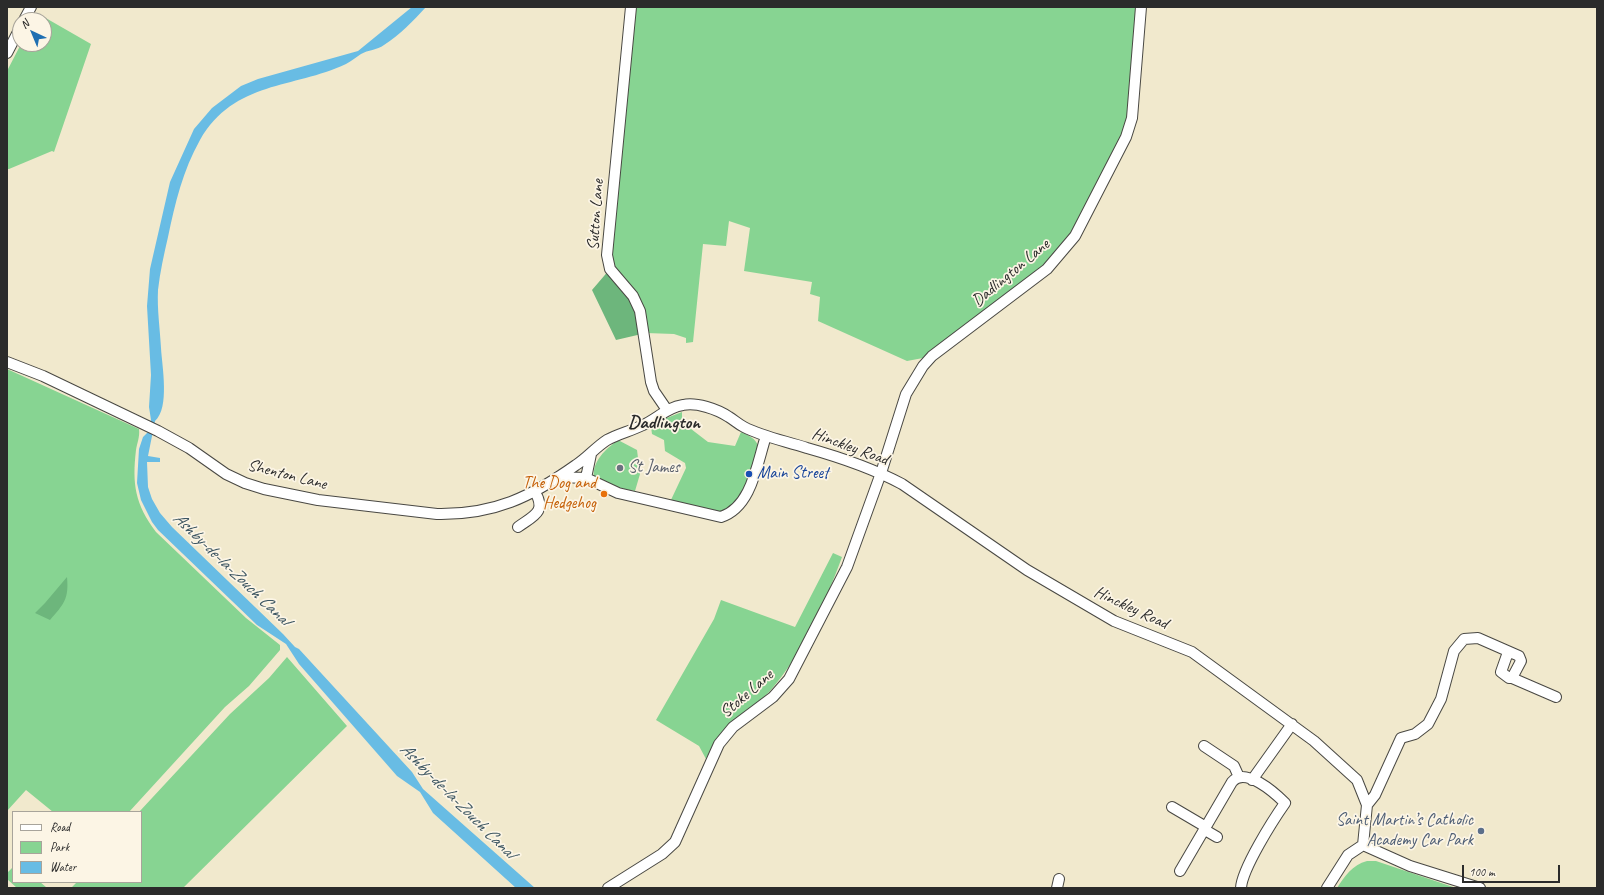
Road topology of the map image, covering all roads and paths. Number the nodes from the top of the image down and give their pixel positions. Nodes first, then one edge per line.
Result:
1 (631, 7) edge
2 (1141, 7) edge
3 (12, 43) edge
4 (7, 53) edge
5 (7, 362) edge
6 (667, 410) junction
7 (766, 436) junction
8 (590, 454) junction
9 (881, 473) junction
10 (557, 477) junction
11 (586, 478) junction
12 (535, 492) junction
13 (525, 526) dead end
14 (1509, 654) junction
15 (1512, 678) junction
16 (1556, 697) dead end
17 (1292, 724) junction
18 (1204, 746) dead end
19 (1239, 777) junction
20 (1252, 780) junction
21 (1367, 805) junction
22 (1172, 807) dead end
23 (1206, 829) junction
24 (1217, 837) dead end
25 (1363, 845) junction
26 (1180, 871) dead end
27 (608, 888) edge
28 (1241, 888) edge
29 (1327, 888) edge
30 (1480, 888) edge

1 - 6 street, Sutton Lane
2 - 9 street, Dadlington Lane
3 - 4 street
5 - 12 street, Shenton Lane
6 - 7 street
6 - 8 street
7 - 9 street, Hinckley Road
7 - 11 street
8 - 10 street, Shenton Lane
8 - 11 street
9 - 17 street, Hinckley Road
9 - 27 street, Stoke Lane
10 - 11 street
10 - 12 street, Shenton Lane
12 - 13 street
14 - 15 street
14 - 15 street
14 - 21 street
15 - 16 street
17 - 20 street
17 - 21 street, Hinckley Road
18 - 19 street
19 - 20 street
19 - 23 street
20 - 28 street
21 - 25 street, Hinckley Road
22 - 23 street
23 - 24 street
23 - 26 street
25 - 29 street
25 - 30 street

